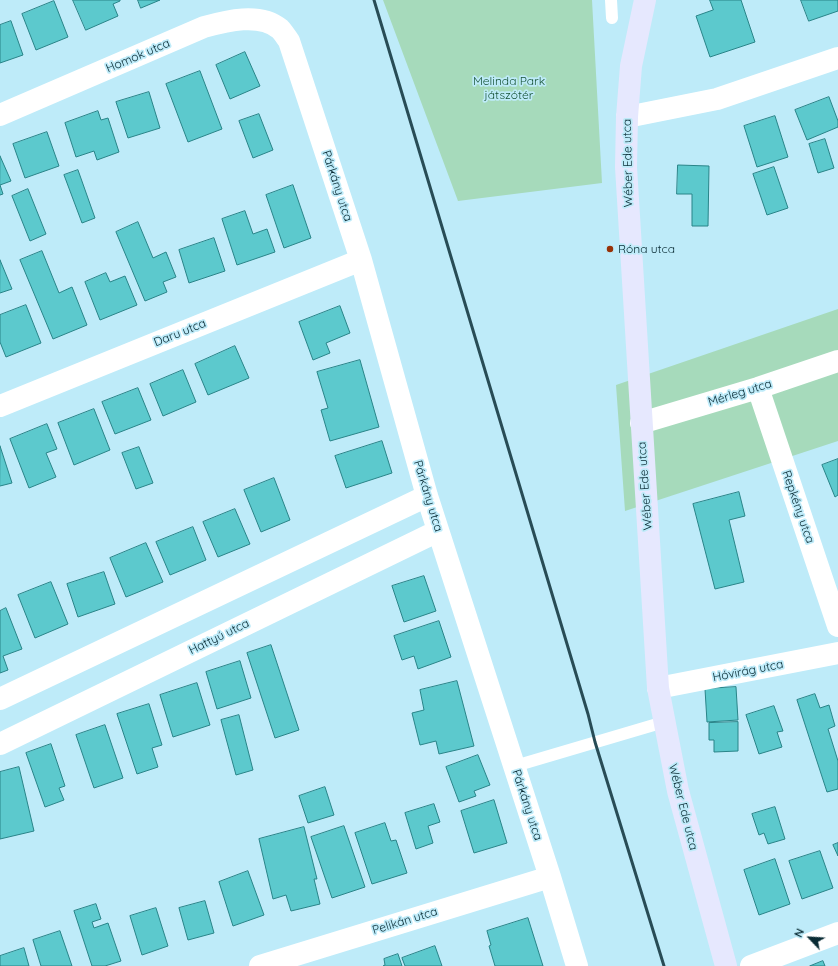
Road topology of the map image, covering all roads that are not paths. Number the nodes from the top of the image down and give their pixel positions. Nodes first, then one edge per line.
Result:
1 (611, 0) edge
2 (645, 0) edge
3 (612, 18) dead end
4 (279, 28) joint
5 (838, 58) edge
6 (0, 115) edge
7 (627, 117) junction
8 (361, 260) junction
9 (838, 361) edge
10 (758, 388) junction
11 (0, 406) edge
12 (641, 423) junction
13 (427, 496) junction
14 (438, 531) junction
15 (838, 626) edge
16 (838, 653) edge
17 (658, 688) junction
18 (0, 699) edge
19 (664, 722) junction
20 (0, 744) edge
21 (514, 766) junction
22 (550, 877) junction
23 (838, 933) edge
24 (260, 966) edge
25 (577, 966) edge
26 (726, 966) edge
27 (751, 966) edge

1 - 3 lane
2 - 7 street, Wéber Ede utca
4 - 6 street, Homok utca
4 - 8 street, Párkány utca
5 - 7 street
7 - 12 street, Wéber Ede utca
8 - 11 street, Daru utca
8 - 13 street, Párkány utca
9 - 10 street, Mérleg utca
10 - 12 street, Mérleg utca
10 - 15 street, Repkény utca
12 - 17 street, Wéber Ede utca
13 - 14 street, Párkány utca
13 - 18 street
14 - 20 street, Hattyú utca
14 - 21 street, Párkány utca
16 - 17 street, Hóvirág utca
17 - 19 street, Wéber Ede utca
19 - 21 lane
19 - 26 street, Wéber Ede utca
21 - 22 street, Párkány utca
22 - 24 street, Pelikán utca
22 - 25 street, Párkány utca
23 - 27 street

